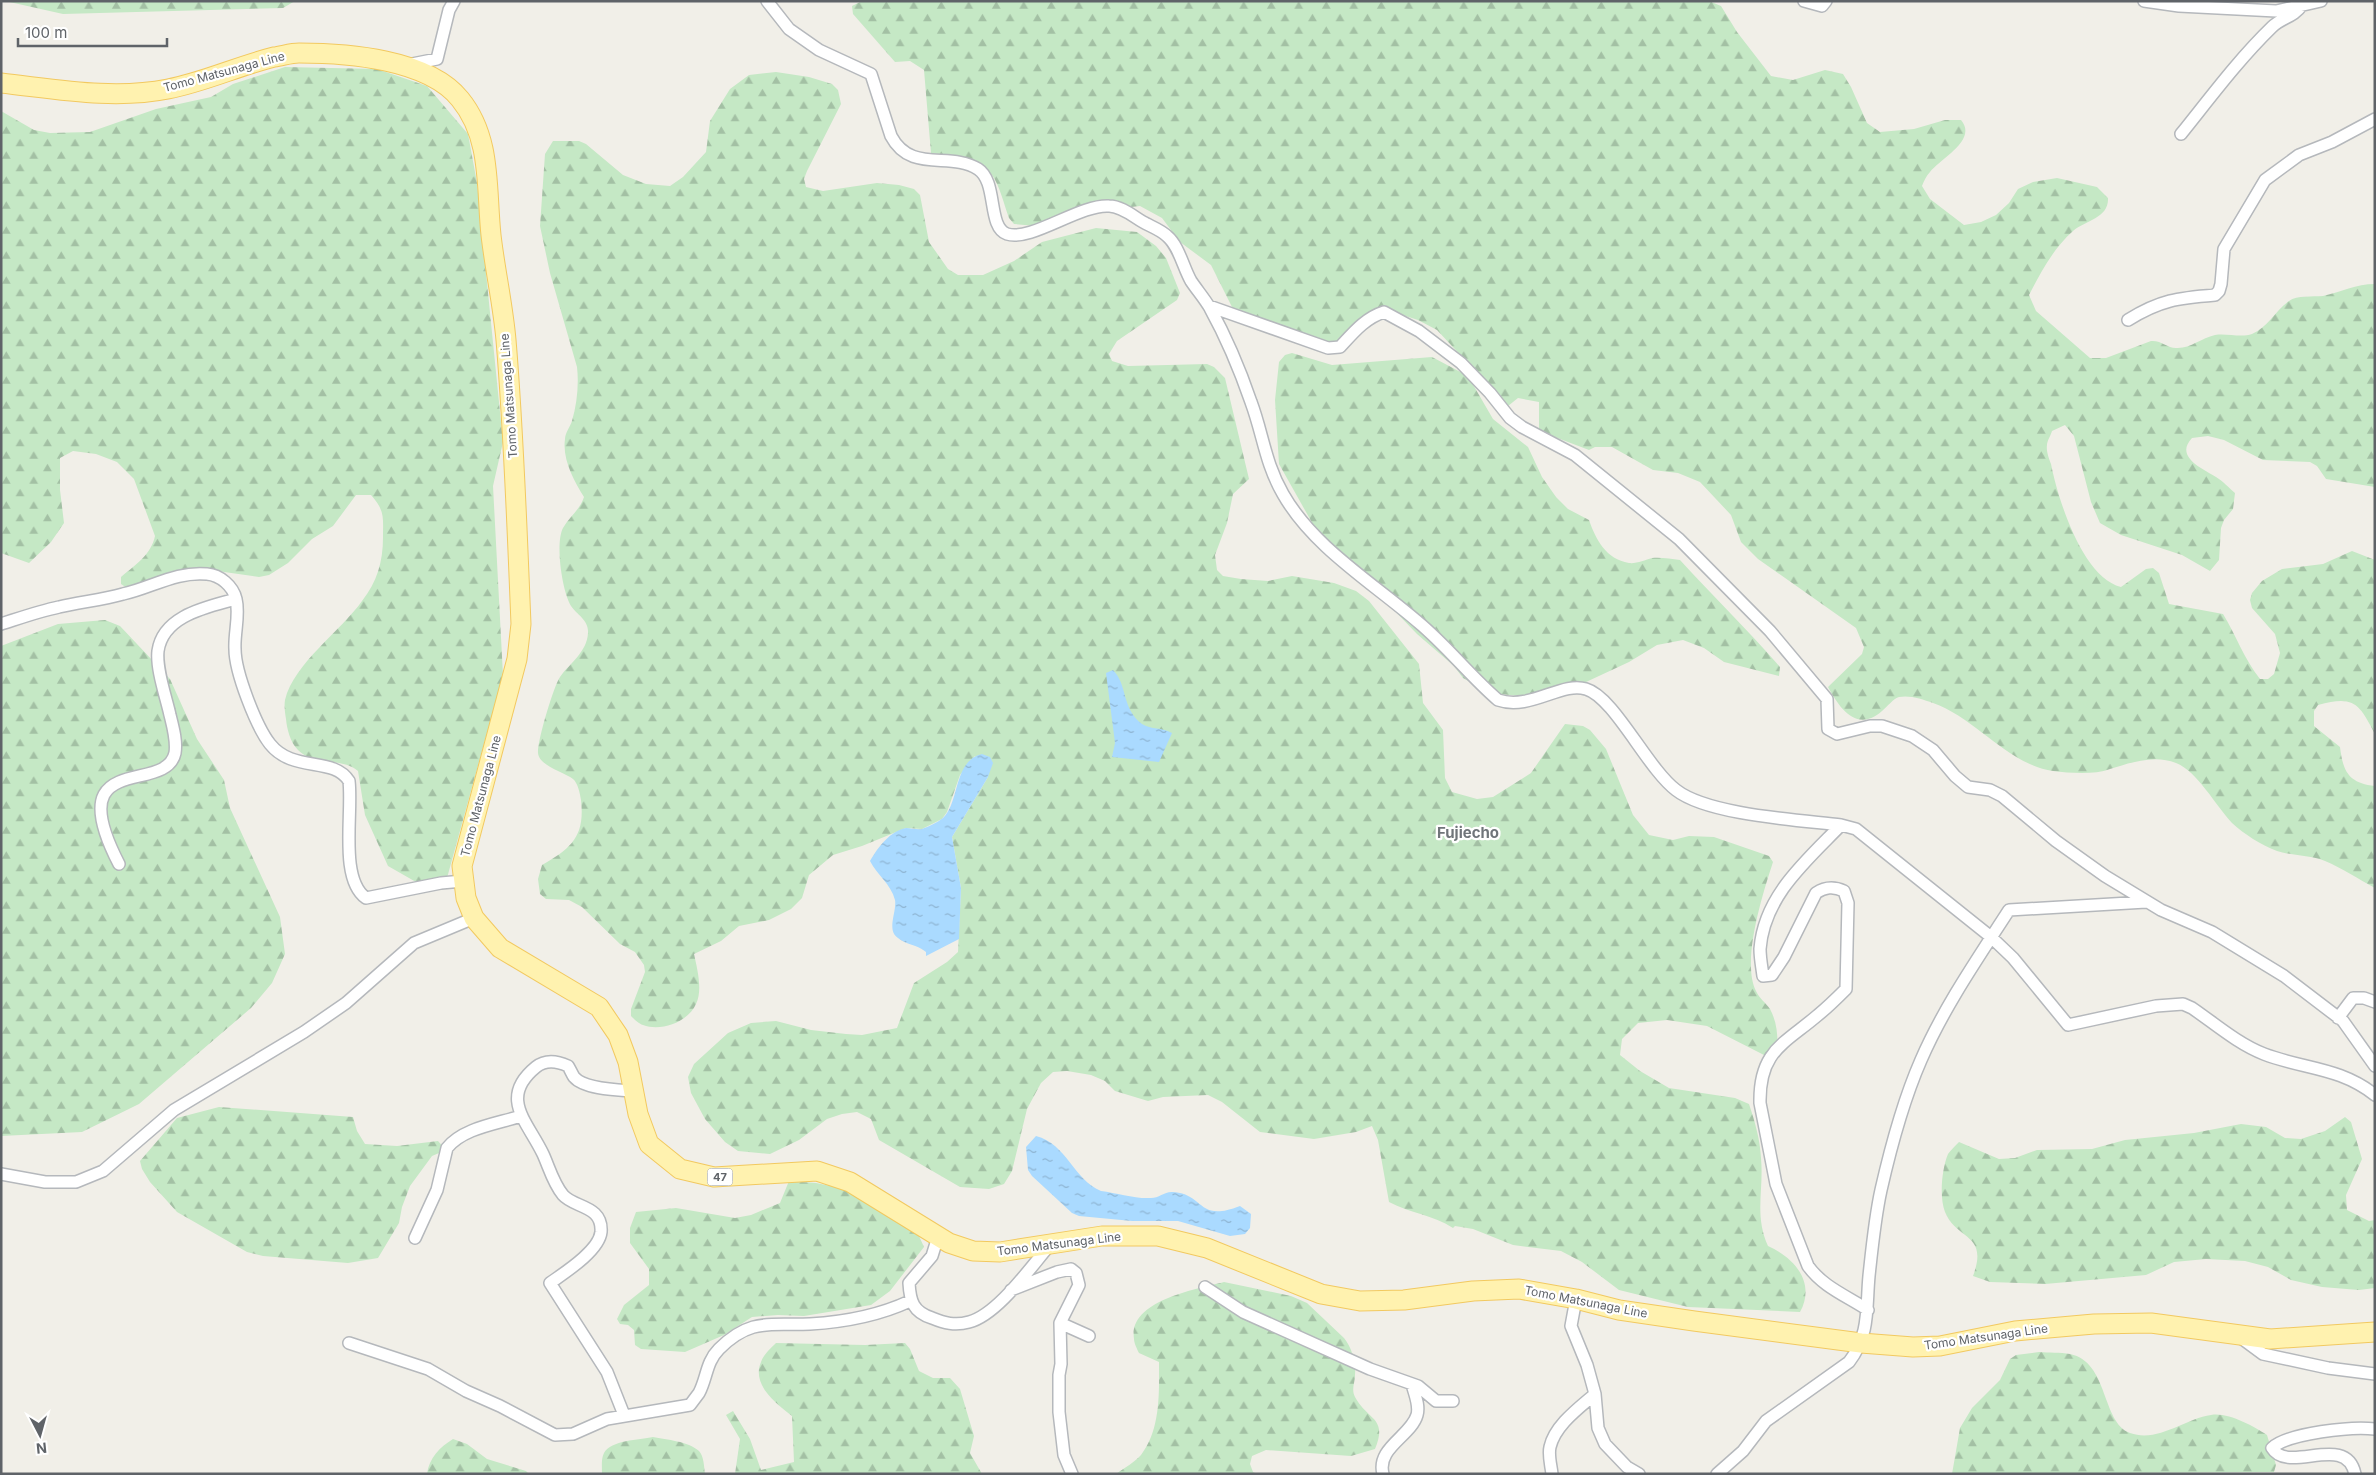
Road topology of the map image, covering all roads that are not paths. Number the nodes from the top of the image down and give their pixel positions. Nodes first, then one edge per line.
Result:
1 (454, 1) edge
2 (767, 1) edge
3 (1804, 1) edge
4 (1826, 1) edge
5 (2144, 1) edge
6 (2321, 1) edge
7 (2302, 5) junction
8 (402, 66) junction
9 (1, 83) edge
10 (2374, 122) edge
11 (2181, 134) dead end
12 (1209, 306) junction
13 (2128, 320) dead end
14 (236, 600) junction
15 (1, 624) edge
16 (1841, 825) junction
17 (119, 864) dead end
18 (463, 881) junction
19 (2146, 902) junction
20 (474, 918) junction
21 (1991, 937) junction
22 (2375, 1002) edge
23 (2338, 1018) junction
24 (2375, 1066) edge
25 (632, 1092) junction
26 (2375, 1095) edge
27 (521, 1116) junction
28 (1, 1174) edge
29 (415, 1238) dead end
30 (949, 1243) junction
31 (1048, 1246) junction
32 (1205, 1287) dead end
33 (1011, 1290) junction
34 (1576, 1299) junction
35 (910, 1301) junction
36 (1868, 1310) junction
37 (1060, 1323) junction
38 (2375, 1332) edge
39 (2237, 1334) junction
40 (1089, 1336) dead end
41 (349, 1343) dead end
42 (1862, 1343) junction
43 (2375, 1374) edge
44 (1412, 1384) junction
45 (1596, 1394) junction
46 (1452, 1401) dead end
47 (624, 1415) junction
48 (2375, 1429) edge
49 (1072, 1474) edge
50 (1382, 1474) edge
51 (1552, 1474) edge
52 (1640, 1474) edge
53 (1717, 1474) edge
54 (2355, 1474) edge

1 - 8 street
2 - 12 street
3 - 4 street
5 - 7 street
6 - 7 street
7 - 11 street
8 - 9 main road, Tomo Matsunaga Line / 47
8 - 18 main road, Tomo Matsunaga Line / 47
10 - 13 street
12 - 16 street
12 - 19 street
14 - 15 street
14 - 17 street
14 - 18 street
16 - 21 street
16 - 36 street
18 - 20 main road, Tomo Matsunaga Line / 47
19 - 21 street
19 - 23 street
20 - 25 main road, Tomo Matsunaga Line / 47
20 - 28 street
21 - 26 street
21 - 36 street
22 - 23 street
23 - 24 street
25 - 27 street
25 - 30 main road, Tomo Matsunaga Line / 47
27 - 29 street
27 - 47 street
30 - 31 main road, Tomo Matsunaga Line / 47
30 - 35 street
31 - 33 street
31 - 34 main road, Tomo Matsunaga Line / 47
32 - 44 street
33 - 35 street
33 - 37 street
34 - 42 main road, Tomo Matsunaga Line / 47
34 - 45 street
35 - 47 street
36 - 42 street
37 - 40 street
37 - 49 street
38 - 39 main road, Tomo Matsunaga Line / 47
39 - 42 main road, Tomo Matsunaga Line / 47
39 - 43 street
41 - 47 street
42 - 53 street
44 - 46 street
44 - 50 street
45 - 51 street
45 - 52 street
48 - 54 street

